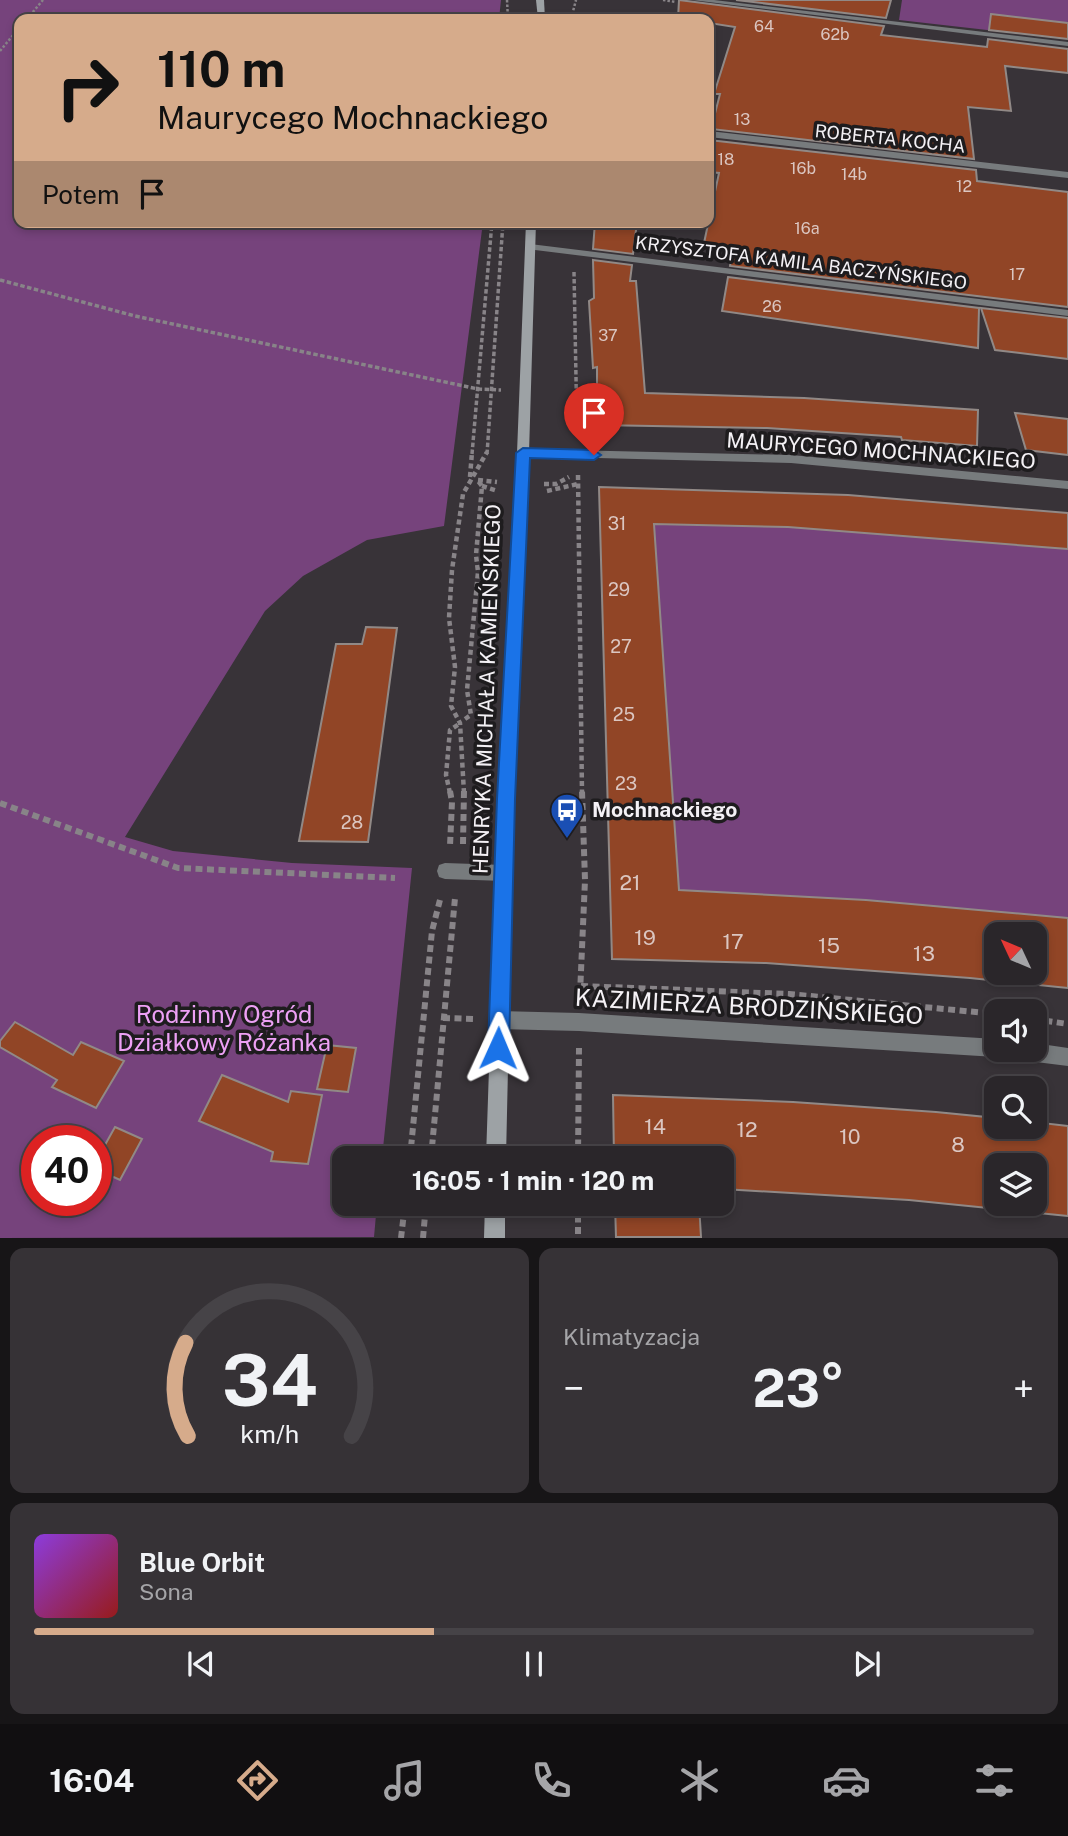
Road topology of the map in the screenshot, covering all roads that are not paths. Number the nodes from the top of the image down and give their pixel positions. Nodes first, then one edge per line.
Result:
1 (696, 0) edge
2 (1068, 44) edge
3 (714, 135) edge
4 (1068, 175) edge
5 (531, 228) edge
6 (530, 247) junction
7 (1068, 313) edge
8 (523, 453) junction
9 (1068, 485) edge
10 (445, 871) dead end
11 (504, 873) junction
12 (499, 1020) junction
13 (984, 1047) edge
14 (1047, 1054) edge
15 (1068, 1057) edge
16 (496, 1146) edge
17 (495, 1216) edge
18 (494, 1237) edge

1 - 2 street
3 - 4 street, ROBERTA KOCHA
5 - 6 street, HENRYKA MICHAŁA KAMIEŃSKIEGO
6 - 7 street, KRZYSZTOFA KAMILA BACZYŃSKIEGO
6 - 8 street, HENRYKA MICHAŁA KAMIEŃSKIEGO
8 - 9 street, MAURYCEGO MOCHNACKIEGO
8 - 11 street, HENRYKA MICHAŁA KAMIEŃSKIEGO
10 - 11 street
11 - 12 street, HENRYKA MICHAŁA KAMIEŃSKIEGO
12 - 13 street, KAZIMIERZA BRODZIŃSKIEGO
12 - 16 street, HENRYKA MICHAŁA KAMIEŃSKIEGO
14 - 15 street
17 - 18 street

